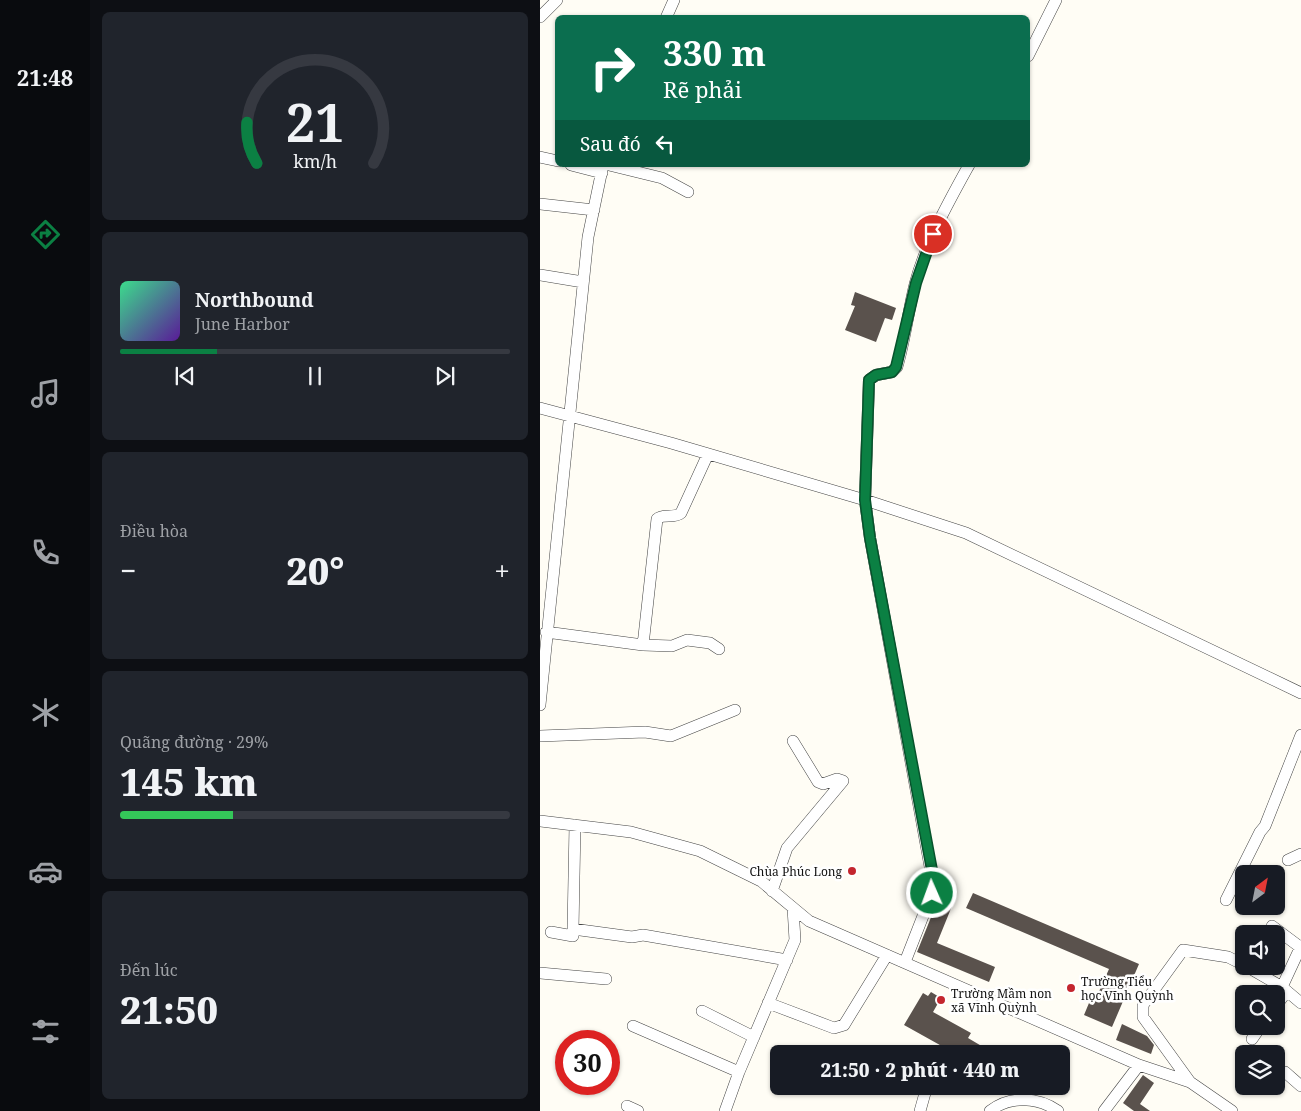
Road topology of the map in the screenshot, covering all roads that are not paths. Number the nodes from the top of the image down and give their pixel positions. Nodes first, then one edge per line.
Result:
1 (557, 0) edge
2 (674, 0) edge
3 (1056, 0) edge
4 (667, 15) edge
5 (540, 17) edge
6 (1030, 52) edge
7 (540, 157) edge
8 (555, 160) edge
9 (968, 167) edge
10 (605, 168) edge
11 (688, 192) dead end
12 (540, 204) edge
13 (594, 210) junction
14 (540, 276) edge
15 (584, 282) junction
16 (540, 408) edge
17 (571, 416) junction
18 (708, 454) junction
19 (865, 500) junction
20 (546, 632) junction
21 (643, 645) junction
22 (542, 649) edge
23 (719, 649) dead end
24 (1301, 693) edge
25 (540, 705) edge
26 (735, 710) dead end
27 (1301, 735) edge
28 (540, 736) edge
29 (793, 741) dead end
30 (540, 821) edge
31 (575, 825) junction
32 (1301, 854) edge
33 (1288, 860) dead end
34 (772, 891) junction
35 (1226, 900) dead end
36 (793, 908) junction
37 (574, 929) junction
38 (551, 932) dead end
39 (1285, 935) edge
40 (1300, 946) edge
41 (887, 955) junction
42 (787, 960) junction
43 (1235, 961) edge
44 (905, 962) junction
45 (540, 973) edge
46 (1261, 975) edge
47 (606, 979) dead end
48 (1278, 985) edge
49 (1285, 989) joint
50 (768, 1003) junction
51 (1301, 1003) edge
52 (702, 1011) dead end
53 (633, 1026) dead end
54 (1254, 1035) edge
55 (754, 1037) junction
56 (1252, 1038) dead end
57 (1139, 1065) junction
58 (739, 1072) junction
59 (1285, 1072) dead end
60 (1190, 1082) junction
61 (1301, 1086) edge
62 (924, 1095) edge
63 (725, 1111) edge
64 (920, 1111) edge
65 (990, 1111) edge
66 (1058, 1111) edge
67 (1104, 1111) edge
68 (1232, 1111) edge

1 - 5 street
2 - 4 street
3 - 6 street
7 - 8 street
9 - 19 street
10 - 11 street
10 - 13 street
12 - 13 street
13 - 15 street
14 - 15 street
15 - 17 street
16 - 17 street
17 - 18 street
17 - 20 street
18 - 19 street
18 - 21 street
19 - 24 street
19 - 44 street
20 - 21 street
20 - 22 street
21 - 23 street
22 - 25 street
26 - 28 street
27 - 35 street
29 - 34 street
30 - 31 street
31 - 34 street
31 - 37 street
32 - 33 street
34 - 36 street
36 - 41 street
36 - 42 street
37 - 38 street
37 - 42 street
39 - 40 street
40 - 49 street
41 - 44 street
41 - 50 street
42 - 50 street
43 - 60 street
44 - 57 street
45 - 47 street
46 - 48 street
49 - 51 street
50 - 55 street
52 - 55 street
53 - 58 street
54 - 56 street
55 - 58 street
57 - 60 street
57 - 67 street
58 - 63 street
59 - 61 street
60 - 68 street
62 - 64 street
65 - 66 street

